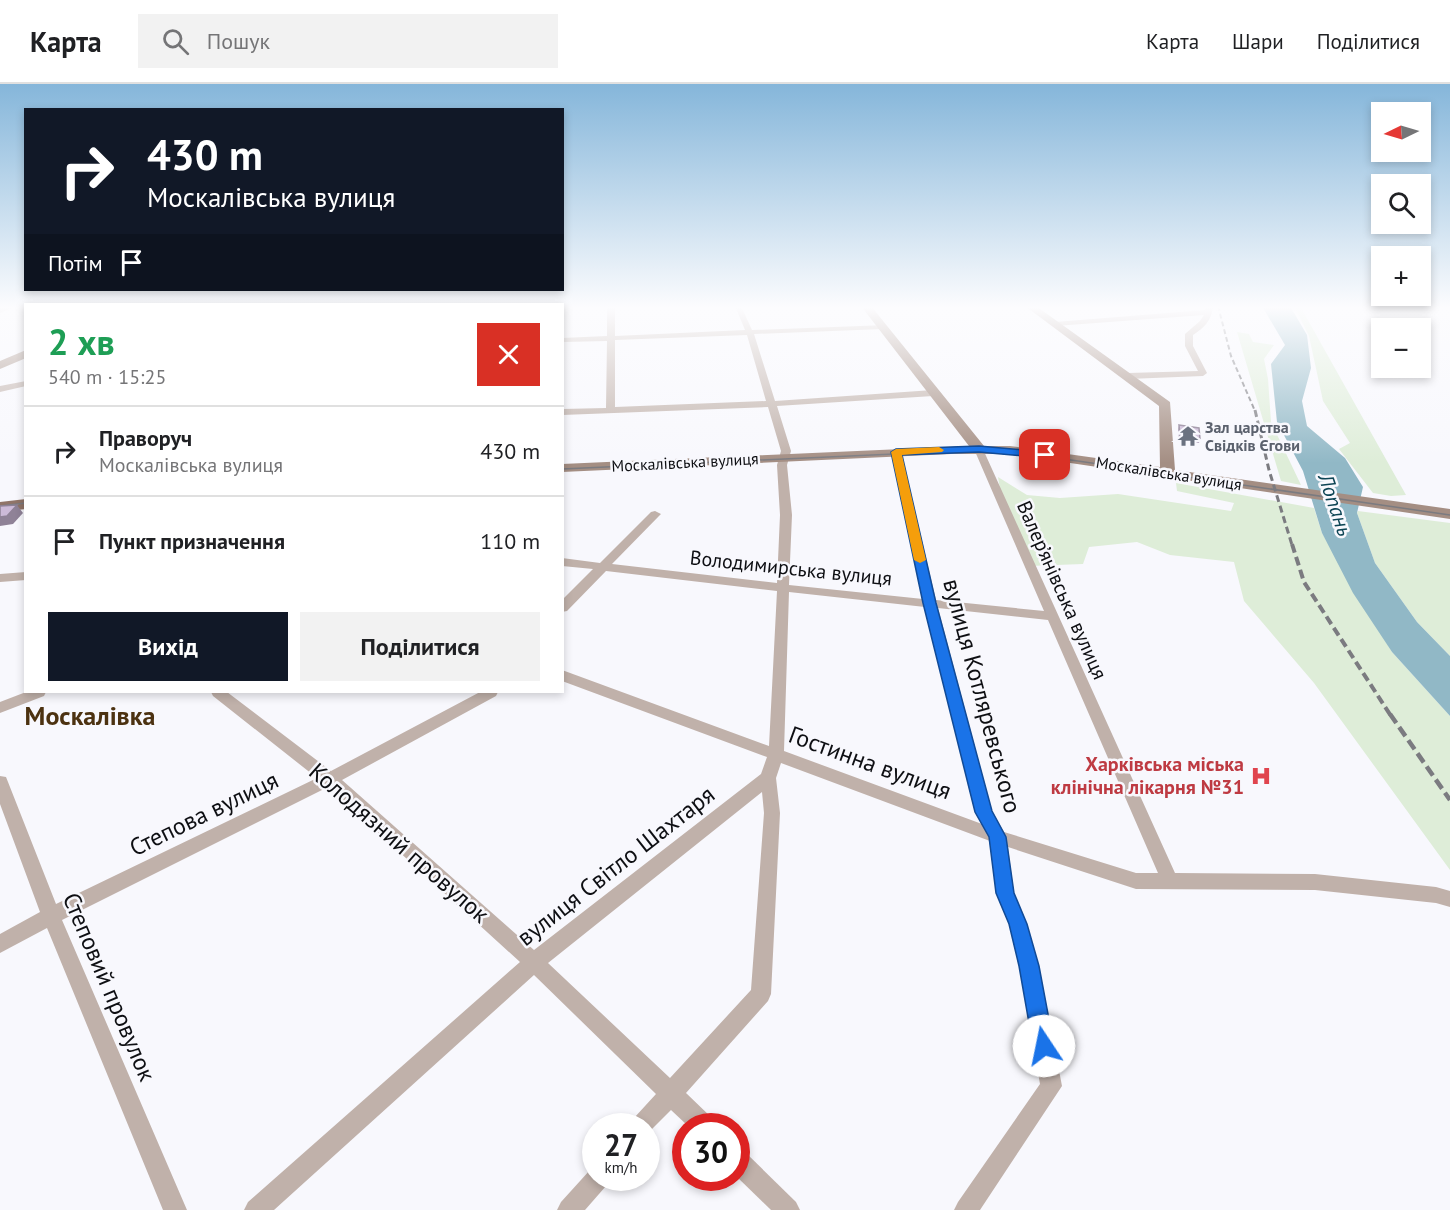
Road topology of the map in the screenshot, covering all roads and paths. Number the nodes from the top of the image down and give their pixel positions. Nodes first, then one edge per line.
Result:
1 (14, 359) edge
2 (611, 359) edge
3 (758, 359) edge
4 (907, 359) edge
5 (1103, 359) edge
6 (1196, 359) edge
7 (0, 365) edge
8 (1128, 376) junction
9 (24, 383) edge
10 (0, 389) edge
11 (933, 393) junction
12 (771, 404) junction
13 (610, 410) junction
14 (564, 412) edge
15 (979, 449) junction
16 (896, 452) junction
17 (786, 457) junction
18 (564, 468) edge
19 (1168, 473) junction
20 (24, 504) edge
21 (0, 507) edge
22 (655, 514) dead end
23 (1450, 514) edge
24 (564, 562) edge
25 (604, 566) junction
26 (24, 576) edge
27 (0, 578) edge
28 (784, 588) junction
29 (930, 603) junction
30 (564, 606) edge
31 (1051, 616) junction
32 (564, 676) edge
33 (37, 693) edge
34 (219, 693) edge
35 (489, 693) edge
36 (0, 708) edge
37 (777, 754) junction
38 (768, 778) junction
39 (330, 779) junction
40 (0, 782) edge
41 (998, 837) junction
42 (1170, 880) junction
43 (1450, 899) edge
44 (51, 916) junction
45 (0, 944) edge
46 (534, 962) junction
47 (671, 1093) junction
48 (653, 1113) edge
49 (691, 1113) edge
50 (750, 1173) edge
51 (586, 1191) edge
52 (175, 1210) edge
53 (256, 1210) edge
54 (569, 1210) edge
55 (788, 1210) edge
56 (966, 1210) edge

1 - 7 street
2 - 13 street
3 - 12 street
4 - 11 street, Валер’янівська вулиця
5 - 8 street
6 - 8 street
8 - 19 street
9 - 10 street
11 - 12 street
11 - 15 street, Валер’янівська вулиця
12 - 13 street
12 - 17 street
13 - 14 street
15 - 16 street, Москалівська вулиця
15 - 19 street, Москалівська вулиця
15 - 31 street, Валер’янівська вулиця
16 - 17 street, Москалівська вулиця
16 - 29 street, вулиця Котляревського
17 - 18 street, Москалівська вулиця
17 - 28 street
19 - 23 street, Москалівська вулиця
20 - 21 main road
22 - 25 street
24 - 25 street, Володимирська вулиця
25 - 28 street, Володимирська вулиця
25 - 30 street
26 - 27 street
28 - 29 street, Володимирська вулиця
28 - 37 street
29 - 31 street, Володимирська вулиця
29 - 41 street, вулиця Котляревського
31 - 42 street, Валер’янівська вулиця
32 - 37 street, Гостинна вулиця
33 - 36 street
34 - 39 street, Колодязний провулок
35 - 39 street, Степова вулиця
37 - 38 street
37 - 41 street, Гостинна вулиця
38 - 46 street, вулиця Світло Шахтаря
38 - 47 street
39 - 44 street, Степова вулиця
39 - 46 street, Колодязний провулок
40 - 44 street, Степовий провулок
41 - 42 street, Гостинна вулиця
41 - 56 street, вулиця Котляревського
42 - 43 street, Гостинна вулиця
44 - 45 street, Степова вулиця
44 - 52 street, Степовий провулок
46 - 47 street, Колодязний провулок
46 - 53 street, вулиця Світло Шахтаря
47 - 48 street
47 - 49 street, Колодязний провулок
50 - 55 street
51 - 54 street

